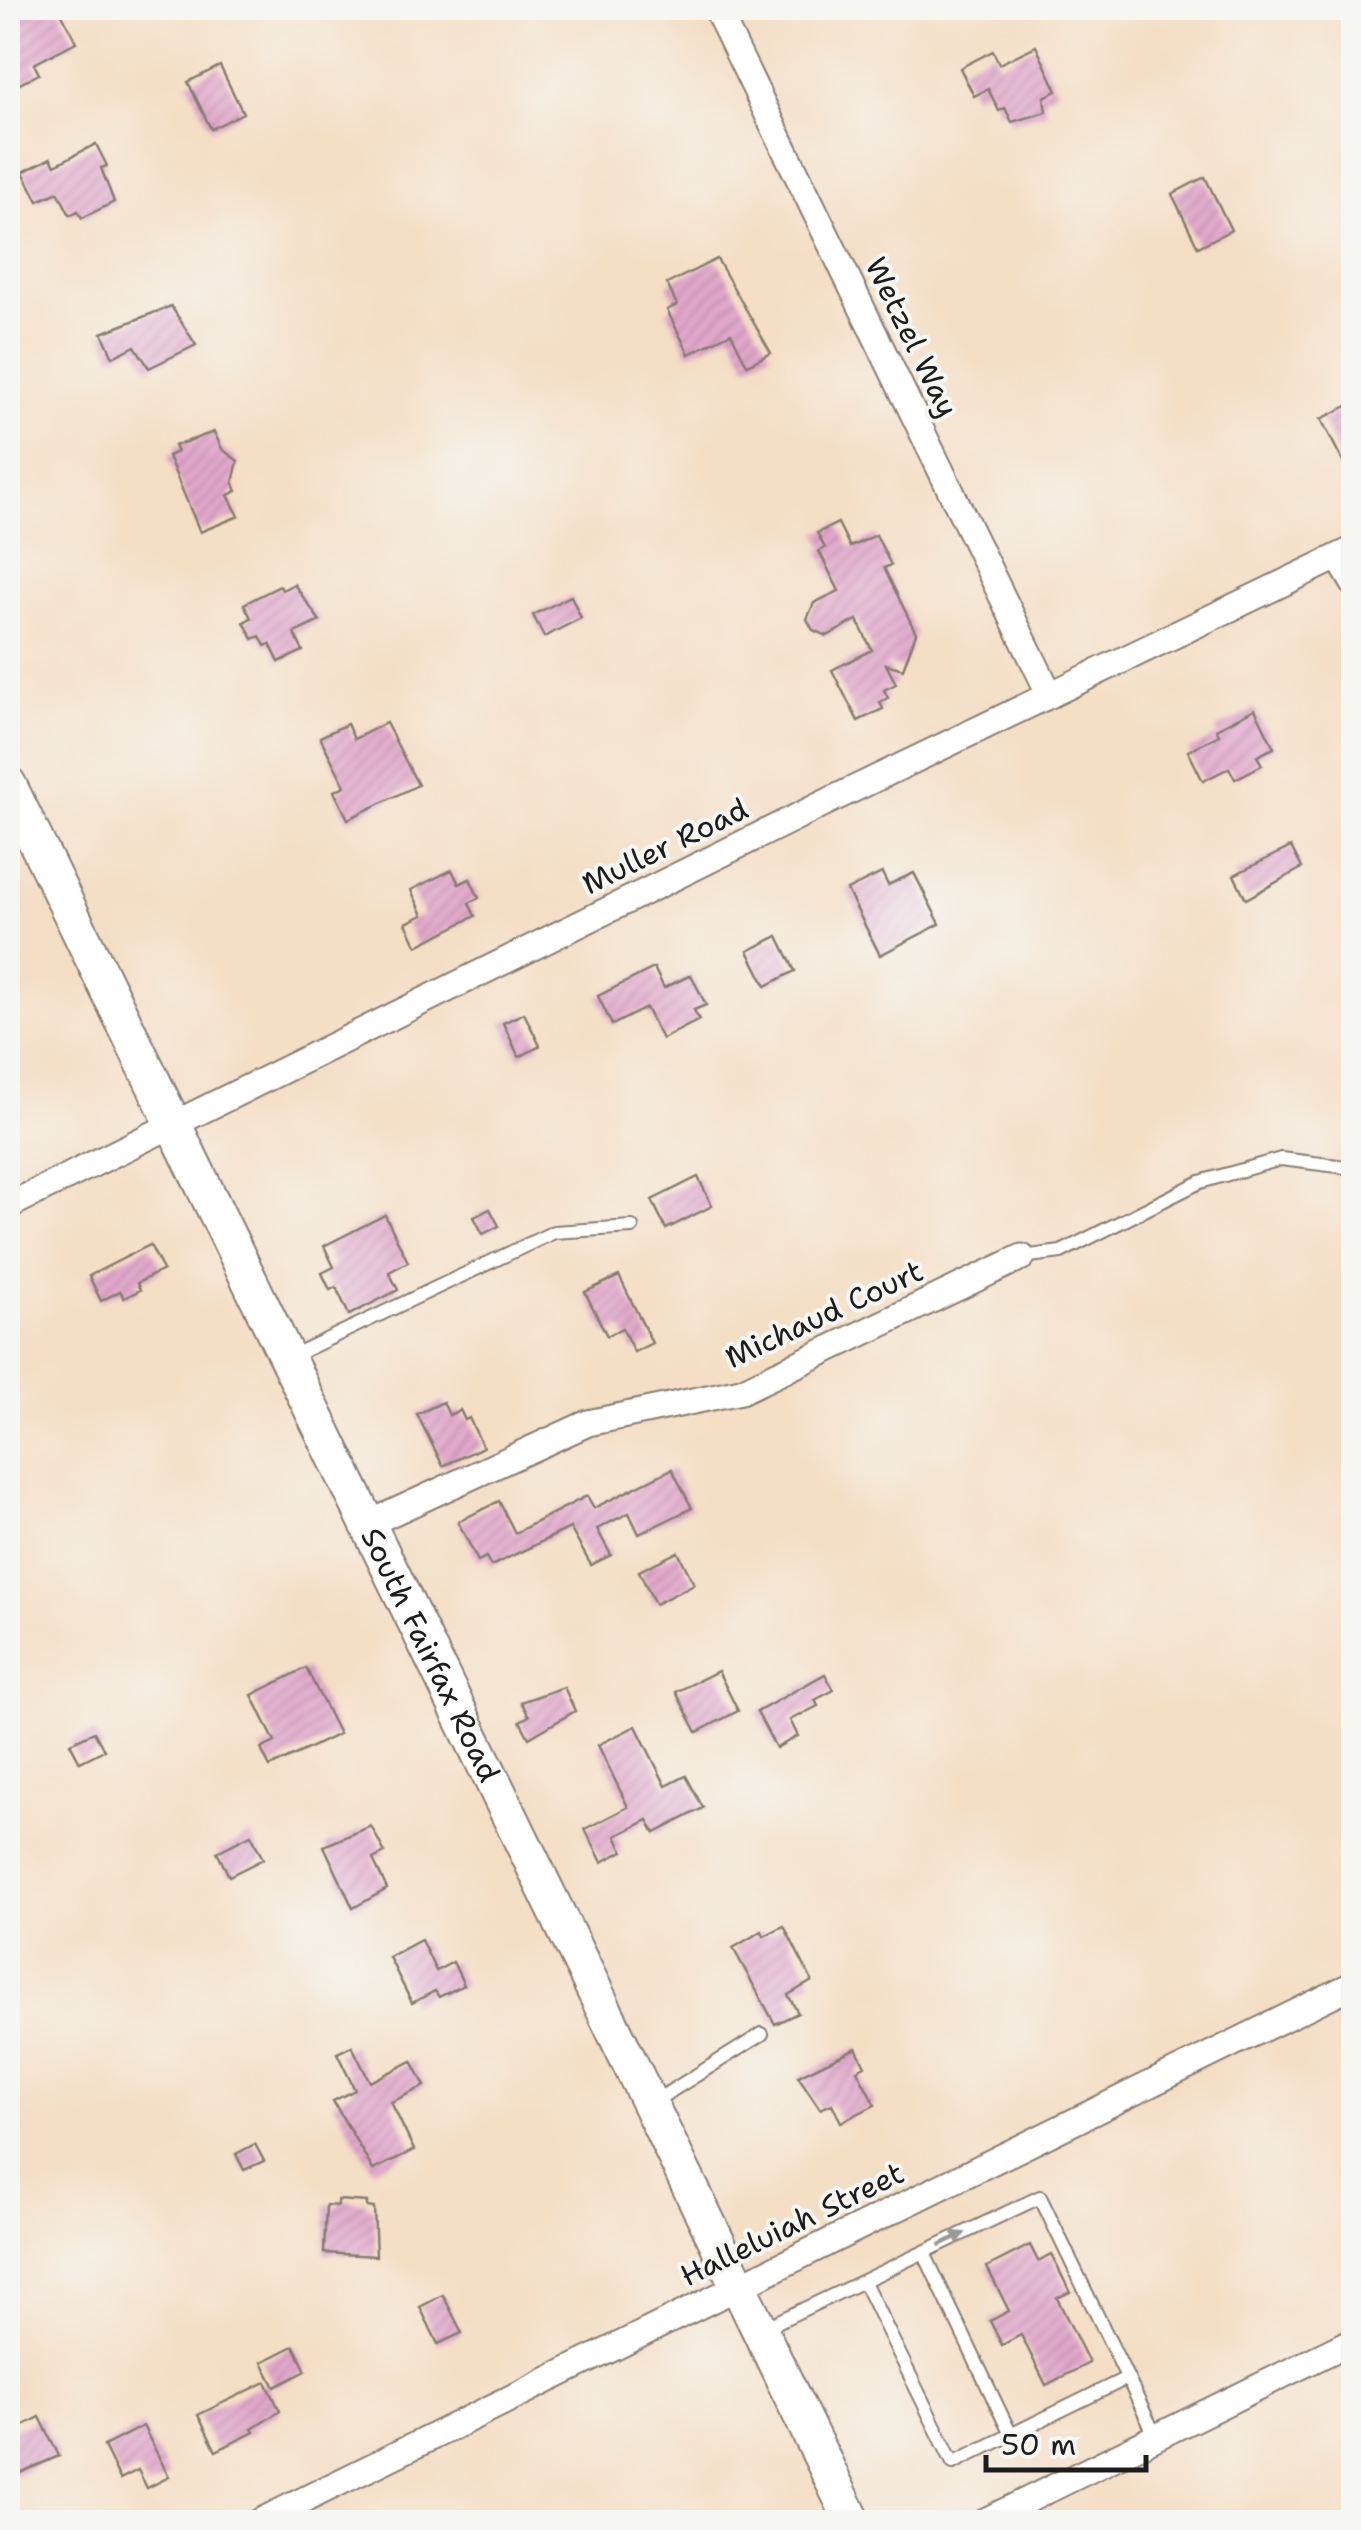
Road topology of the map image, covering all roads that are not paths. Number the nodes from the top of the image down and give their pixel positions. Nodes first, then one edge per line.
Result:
1 (716, 8) edge
2 (1346, 553) edge
3 (1354, 584) edge
4 (1050, 695) junction
5 (8, 784) edge
6 (173, 1124) junction
7 (1354, 1168) edge
8 (8, 1206) edge
9 (632, 1227) dead end
10 (1022, 1257) joint
11 (288, 1358) junction
12 (370, 1523) junction
13 (1354, 1984) edge
14 (762, 2034) dead end
15 (650, 2104) junction
16 (924, 2253) junction
17 (864, 2282) junction
18 (738, 2287) junction
19 (759, 2330) junction
20 (1354, 2340) edge
21 (1127, 2378) junction
22 (1011, 2434) junction
23 (1156, 2437) junction
24 (260, 2522) edge
25 (853, 2522) edge
26 (983, 2522) edge

1 - 4 street, Wetzel Way
2 - 3 street
2 - 4 street, Muller Road
4 - 6 street, Muller Road
5 - 6 street, South Fairfax Road
6 - 8 street, Muller Road
6 - 11 street, South Fairfax Road
7 - 10 lane
9 - 11 lane
10 - 12 street, Michaud Court
11 - 12 street, South Fairfax Road
12 - 15 street, South Fairfax Road
13 - 18 street, Halleluiah Street
14 - 15 lane
15 - 18 street, South Fairfax Road
16 - 17 lane
16 -> 21 lane
16 - 22 lane
17 - 19 lane
17 - 22 lane
18 - 19 street, South Fairfax Road
18 - 24 street, Halleluiah Street
19 - 25 street, South Fairfax Road
20 - 23 street
21 - 22 lane
21 - 23 lane
23 - 26 street

